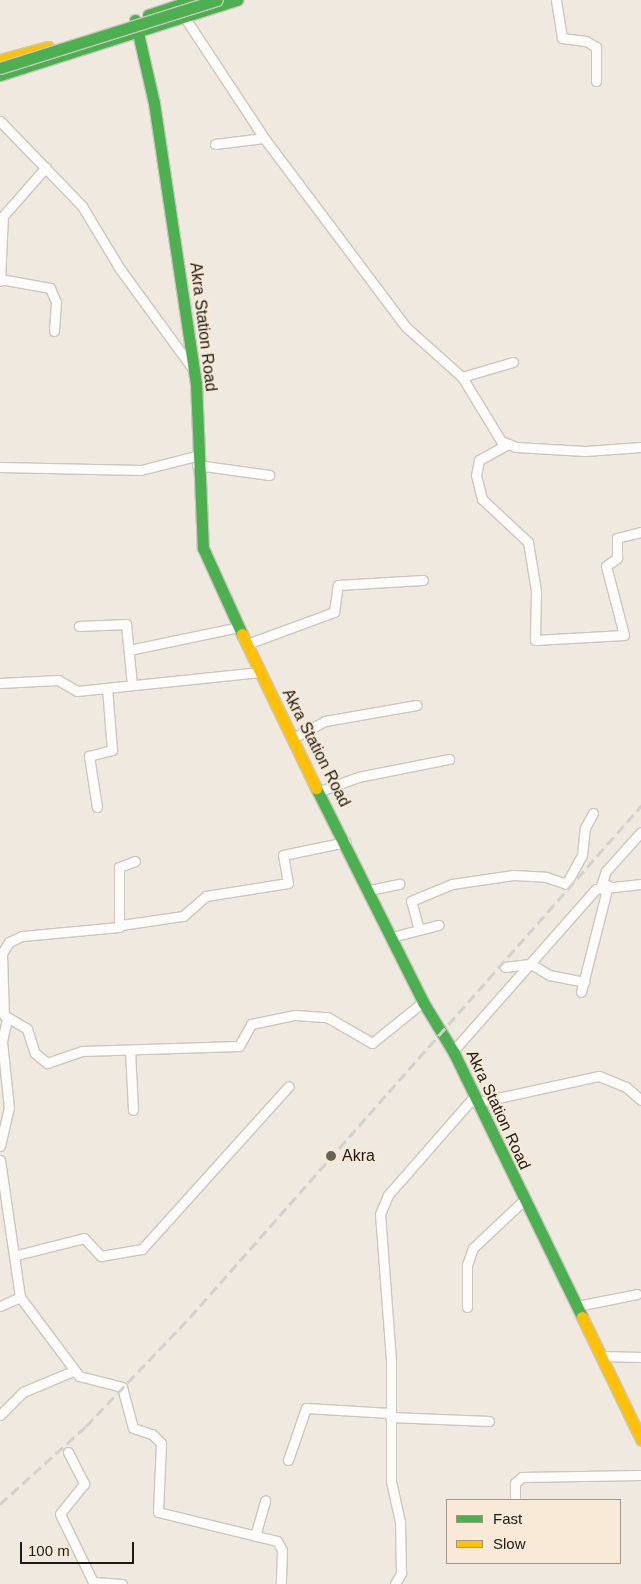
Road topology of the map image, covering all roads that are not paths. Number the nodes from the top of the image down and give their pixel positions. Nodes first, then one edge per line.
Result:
1 (193, 0) edge
2 (217, 0) edge
3 (237, 0) edge
4 (556, 0) edge
5 (169, 8) junction
6 (135, 20) junction
7 (180, 20) junction
8 (139, 34) junction
9 (0, 60) edge
10 (0, 68) edge
11 (0, 74) edge
12 (596, 81) dead end
13 (0, 121) edge
14 (264, 138) junction
15 (216, 144) dead end
16 (46, 167) junction
17 (0, 280) edge
18 (54, 331) dead end
19 (513, 362) dead end
20 (194, 371) junction
21 (462, 377) junction
22 (508, 444) junction
23 (641, 448) edge
24 (197, 460) junction
25 (0, 467) edge
26 (269, 475) dead end
27 (641, 532) edge
28 (423, 580) dead end
29 (79, 626) dead end
30 (239, 627) junction
31 (247, 644) junction
32 (129, 650) junction
33 (260, 672) junction
34 (0, 683) edge
35 (132, 685) junction
36 (107, 688) junction
37 (417, 705) dead end
38 (293, 738) junction
39 (449, 759) dead end
40 (320, 791) junction
41 (97, 807) dead end
42 (594, 813) dead end
43 (641, 832) edge
44 (346, 842) junction
45 (134, 861) dead end
46 (398, 884) dead end
47 (641, 884) edge
48 (604, 885) junction
49 (370, 890) junction
50 (122, 925) junction
51 (438, 925) dead end
52 (419, 930) junction
53 (392, 937) junction
54 (1, 955) edge
55 (531, 964) junction
56 (505, 967) dead end
57 (584, 982) junction
58 (580, 992) dead end
59 (423, 1002) junction
60 (7, 1020) junction
61 (130, 1050) junction
62 (453, 1051) junction
63 (289, 1086) dead end
64 (474, 1100) junction
65 (641, 1100) edge
66 (133, 1110) dead end
67 (0, 1146) edge
68 (0, 1160) edge
69 (524, 1200) junction
70 (17, 1255) junction
71 (637, 1294) dead end
72 (20, 1297) junction
73 (0, 1306) edge
74 (576, 1306) junction
75 (467, 1308) dead end
76 (600, 1356) junction
77 (641, 1357) edge
78 (73, 1370) junction
79 (0, 1415) edge
80 (390, 1415) junction
81 (489, 1421) dead end
82 (641, 1439) edge
83 (68, 1452) dead end
84 (288, 1460) dead end
85 (641, 1475) edge
86 (516, 1499) edge
87 (265, 1500) dead end
88 (255, 1536) junction
89 (122, 1584) edge
90 (280, 1584) edge
91 (395, 1584) edge

1 - 5 main road
2 - 10 main road, bridge
3 - 7 main road
4 - 12 street
5 - 6 main road
5 - 7 main road
6 - 8 main road, Akra Station Road
6 - 9 main road
7 - 8 main road
7 - 14 street
8 - 11 main road
8 - 20 main road, Akra Station Road
13 - 16 street
14 - 15 street
14 - 21 street
16 - 17 street
16 - 20 street
17 - 18 street
19 - 21 street
20 - 24 main road, Akra Station Road
21 - 22 street
22 - 23 street
22 - 27 street
24 - 25 street
24 - 26 street
24 - 30 main road, Akra Station Road
28 - 31 street
29 - 32 street
30 - 31 main road, Akra Station Road
30 - 32 street
31 - 33 main road, Akra Station Road
32 - 35 street
33 - 35 street
33 - 38 main road, Akra Station Road
34 - 36 street
35 - 36 street
36 - 41 street
37 - 38 street
38 - 40 main road, Akra Station Road
39 - 40 street
40 - 44 main road, Akra Station Road
42 - 52 street
43 - 48 street
44 - 49 main road, Akra Station Road
44 - 50 street
45 - 50 street
46 - 49 street
47 - 48 street
48 - 55 street
48 - 57 street
49 - 53 main road, Akra Station Road
50 - 54 street
51 - 52 street
52 - 53 street
53 - 59 main road, Akra Station Road
54 - 60 street
55 - 56 street
55 - 57 street
55 - 62 street
57 - 58 street
59 - 61 street
59 - 62 main road, Akra Station Road
60 - 61 street
60 - 67 street
61 - 66 street
62 - 64 main road, Akra Station Road
63 - 70 street
64 - 65 street
64 - 69 main road, Akra Station Road
64 - 80 street
68 - 70 street
69 - 74 main road, Akra Station Road
69 - 75 street
70 - 72 street
71 - 74 street
72 - 73 street
72 - 78 street
74 - 76 main road, Akra Station Road
76 - 77 street
76 - 82 main road, Akra Station Road
78 - 79 street
78 - 88 street
80 - 81 street
80 - 84 street
80 - 91 street
83 - 89 street
85 - 86 street
87 - 88 street
88 - 90 street

